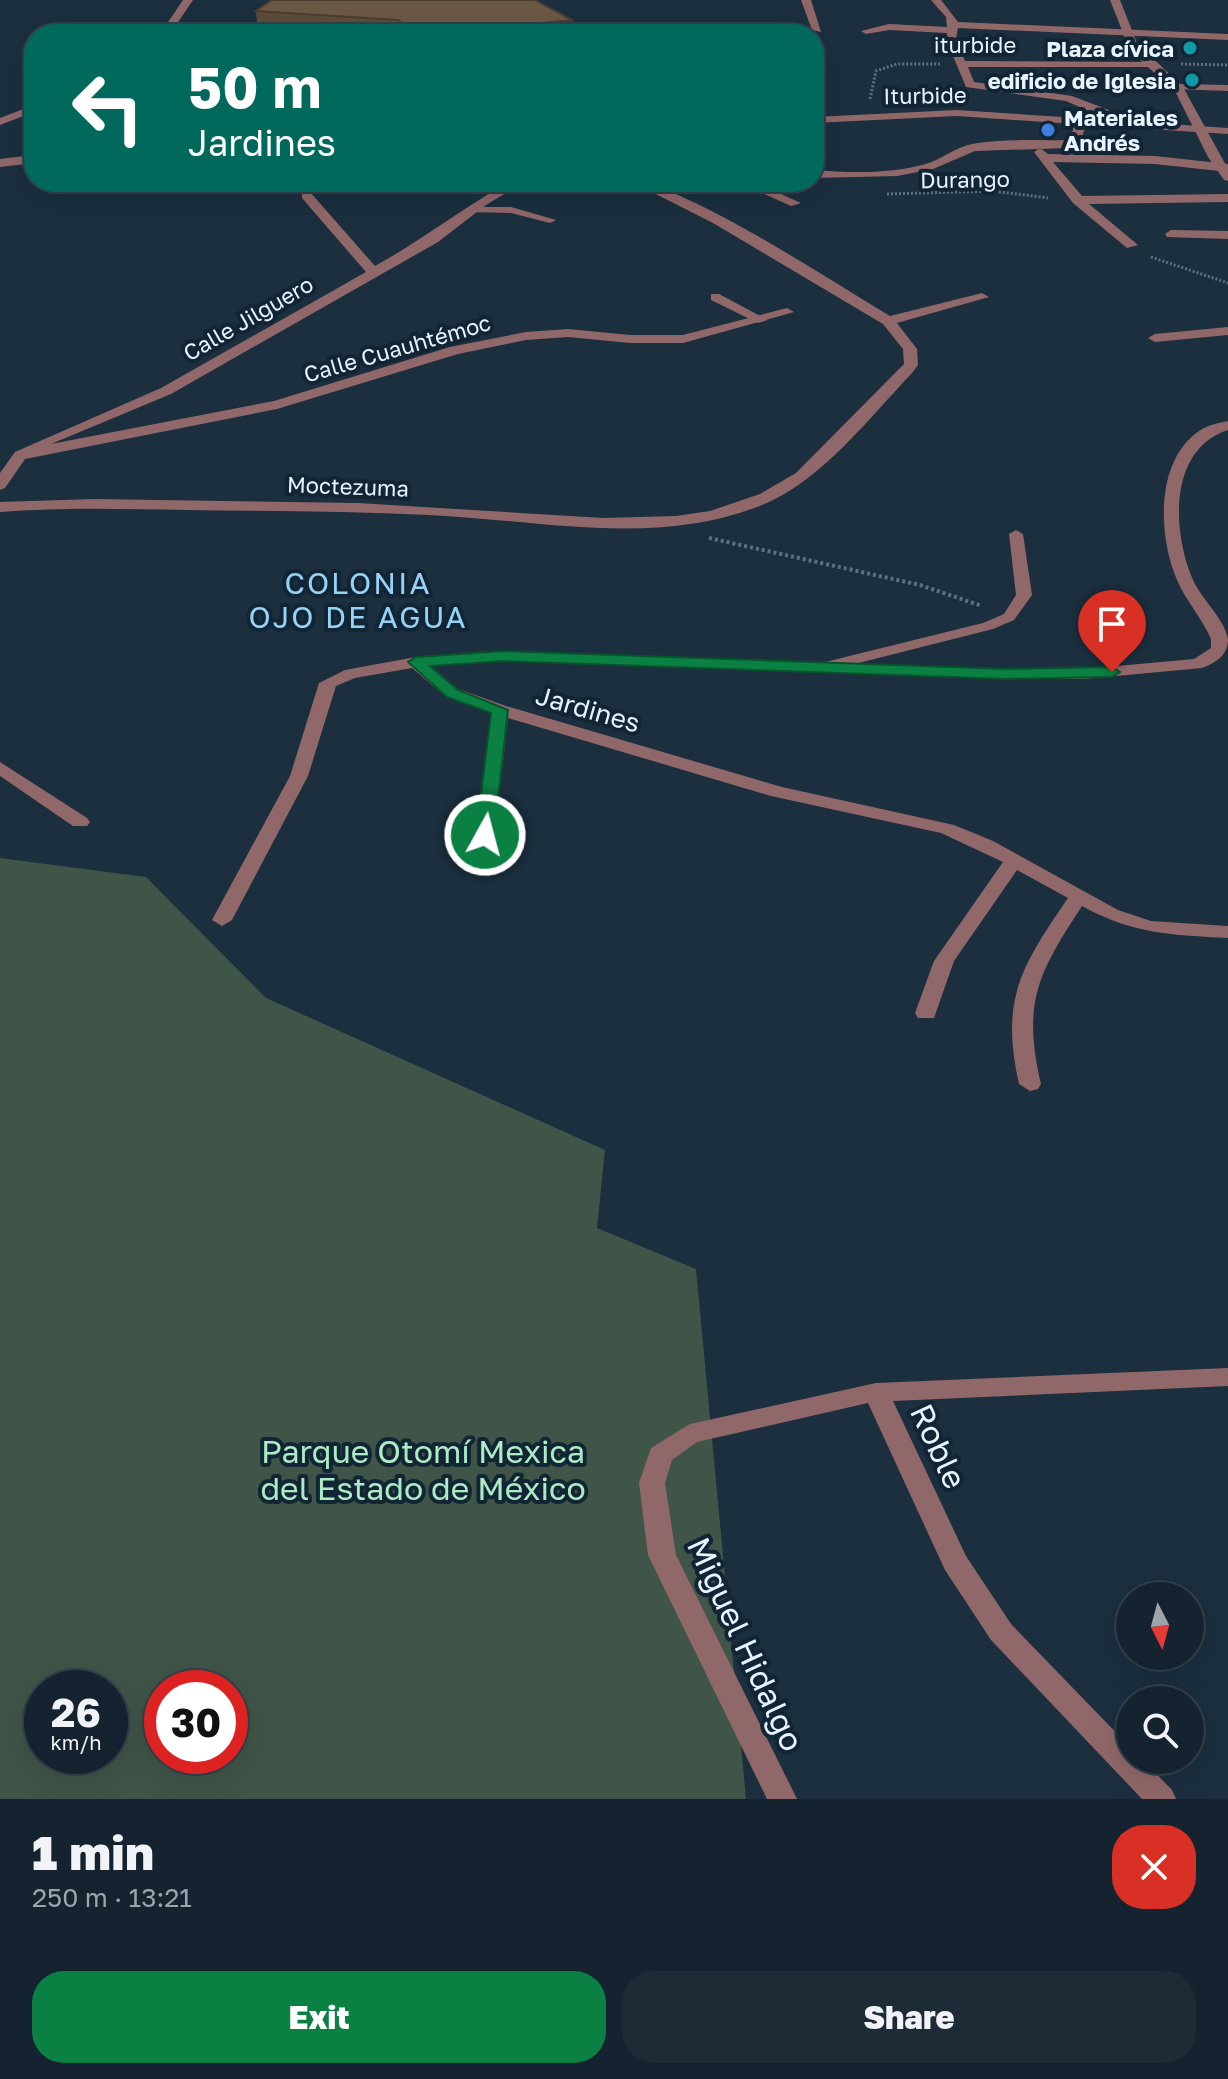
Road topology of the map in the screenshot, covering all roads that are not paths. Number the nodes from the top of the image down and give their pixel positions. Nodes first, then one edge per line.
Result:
1 (188, 0) edge
2 (806, 0) edge
3 (936, 0) edge
4 (1115, 0) edge
5 (172, 24) edge
6 (815, 24) edge
7 (954, 28) junction
8 (866, 31) dead end
9 (1125, 35) junction
10 (1228, 37) edge
11 (963, 64) junction
12 (1150, 64) junction
13 (1178, 87) junction
14 (1228, 88) edge
15 (24, 112) edge
16 (824, 119) edge
17 (0, 122) edge
18 (1080, 124) junction
19 (1128, 127) junction
20 (1204, 131) junction
21 (1228, 131) edge
22 (1035, 145) junction
23 (1045, 158) junction
24 (24, 160) edge
25 (0, 163) edge
26 (1225, 171) edge
27 (824, 174) edge
28 (502, 192) edge
29 (659, 192) edge
30 (768, 192) edge
31 (306, 195) dead end
32 (1228, 198) edge
33 (1077, 200) junction
34 (795, 203) dead end
35 (472, 210) junction
36 (550, 220) dead end
37 (1171, 234) dead end
38 (1228, 235) edge
39 (1132, 245) dead end
40 (373, 272) junction
41 (715, 297) dead end
42 (982, 297) dead end
43 (787, 312) dead end
44 (762, 320) junction
45 (888, 321) junction
46 (1228, 331) edge
47 (1155, 338) dead end
48 (1228, 425) edge
49 (20, 455) junction
50 (0, 485) edge
51 (0, 507) edge
52 (1016, 534) dead end
53 (416, 662) junction
54 (819, 668) junction
55 (500, 710) junction
56 (0, 768) edge
57 (80, 822) dead end
58 (1014, 861) junction
59 (481, 866) dead end
60 (1079, 896) junction
61 (222, 920) dead end
62 (1228, 932) edge
63 (926, 1013) dead end
64 (1030, 1084) dead end
65 (1228, 1377) edge
66 (876, 1392) junction
67 (782, 1799) edge
68 (1161, 1799) edge

1 - 5 street
2 - 6 street
3 - 7 street
4 - 9 street
7 - 8 street
7 - 9 street
7 - 11 street
9 - 10 street
9 - 12 street
11 - 12 street, iturbide
11 - 19 street
12 - 13 street
13 - 14 street
13 - 20 street
15 - 17 street
16 - 18 street, Iturbide
18 - 19 street, Iturbide
18 - 22 street
19 - 20 street, Iturbide
20 - 21 street, Iturbide
20 - 26 street
22 - 23 street
22 - 27 street
23 - 26 street
23 - 33 street
24 - 25 street
28 - 35 street, Calle Jilguero
29 - 45 street
30 - 34 street
31 - 40 street
32 - 33 street
33 - 39 street
35 - 36 lane
35 - 40 street, Calle Jilguero
37 - 38 street
40 - 49 street, Calle Jilguero
41 - 44 lane
42 - 45 street
43 - 44 street, Calle Cuauhtémoc
44 - 49 street, Calle Cuauhtémoc
45 - 51 street, Moctezuma
46 - 47 street
48 - 54 street, Jardines
49 - 50 street, Calle Jilguero
52 - 54 lane
53 - 54 street, Jardines
53 - 55 street, Jardines
53 - 61 street
55 - 58 street, Jardines
55 - 59 street
56 - 57 street
58 - 60 street, Jardines
58 - 63 street
60 - 62 street, Jardines
60 - 64 street
65 - 66 street, Roble
66 - 67 street, Miguel Hidalgo
66 - 68 street, Roble

